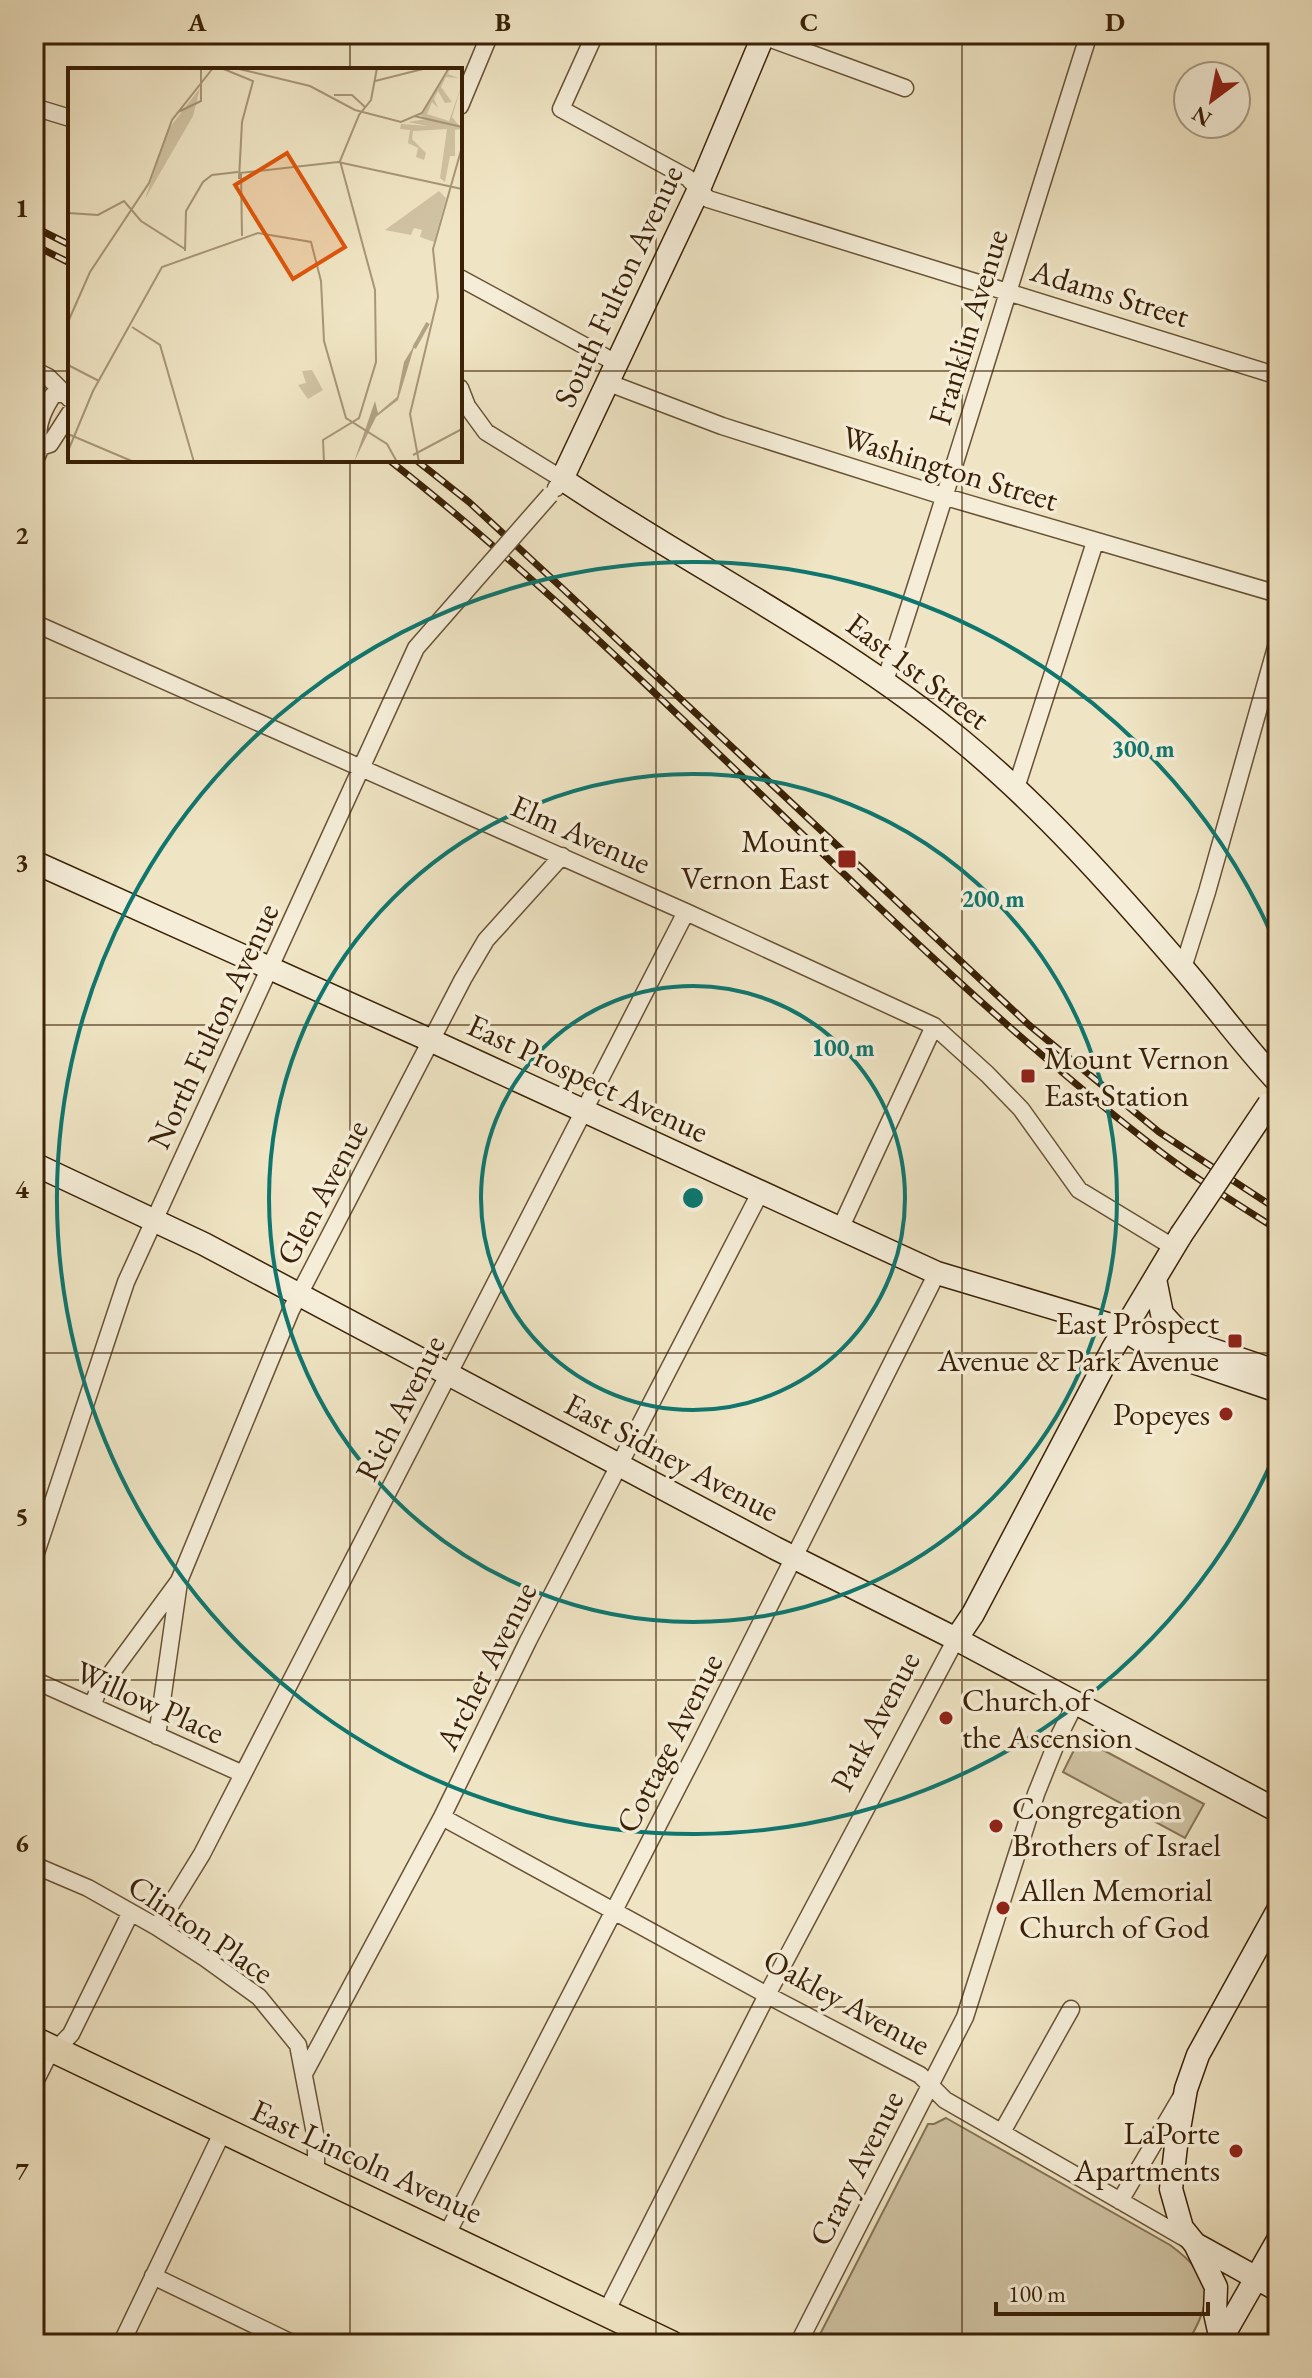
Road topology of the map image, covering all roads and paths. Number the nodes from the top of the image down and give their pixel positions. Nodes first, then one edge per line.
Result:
1 (490, 34) edge
2 (595, 34) edge
3 (1089, 34) edge
4 (764, 35) edge
5 (905, 88) dead end
6 (462, 101) edge
7 (34, 107) edge
8 (68, 117) edge
9 (699, 189) junction
10 (462, 279) edge
11 (1007, 291) junction
12 (34, 370) edge
13 (613, 373) junction
14 (1278, 376) edge
15 (462, 393) edge
16 (67, 396) edge
17 (68, 416) edge
18 (41, 447) junction
19 (34, 463) edge
20 (556, 487) junction
21 (946, 497) junction
22 (1095, 542) junction
23 (503, 548) joint
24 (1278, 594) edge
25 (34, 623) edge
26 (1278, 640) edge
27 (885, 681) junction
28 (362, 768) junction
29 (1016, 788) junction
30 (562, 856) junction
31 (34, 862) edge
32 (686, 912) junction
33 (270, 968) junction
34 (1183, 968) junction
35 (934, 1026) junction
36 (432, 1041) junction
37 (1278, 1082) edge
38 (1274, 1098) edge
39 (584, 1111) junction
40 (34, 1164) edge
41 (760, 1193) junction
42 (155, 1219) junction
43 (840, 1229) junction
44 (1177, 1241) junction
45 (937, 1273) junction
46 (1155, 1279) junction
47 (299, 1295) junction
48 (1124, 1329) junction
49 (1188, 1340) junction
50 (1278, 1372) edge
51 (449, 1373) junction
52 (1278, 1391) edge
53 (620, 1466) junction
54 (795, 1556) junction
55 (34, 1559) edge
56 (179, 1581) junction
57 (956, 1639) junction
58 (34, 1680) edge
59 (1076, 1702) junction
60 (92, 1706) junction
61 (157, 1736) junction
62 (243, 1774) junction
63 (1278, 1811) edge
64 (442, 1817) junction
65 (34, 1865) edge
66 (1278, 1910) edge
67 (614, 1911) junction
68 (130, 1914) junction
69 (157, 1927) junction
70 (767, 1995) junction
71 (1071, 2009) dead end
72 (44, 2045) edge
73 (305, 2072) junction
74 (34, 2084) edge
75 (930, 2086) junction
76 (1186, 2089) junction
77 (223, 2131) junction
78 (1002, 2132) junction
79 (316, 2174) junction
80 (1120, 2201) junction
81 (446, 2236) junction
82 (1278, 2240) edge
83 (1195, 2244) junction
84 (153, 2276) junction
85 (1256, 2278) junction
86 (1278, 2290) edge
87 (606, 2312) junction
88 (1219, 2342) edge
89 (121, 2344) edge
90 (294, 2344) edge
91 (671, 2344) edge
92 (798, 2344) edge

1 - 6 street
2 - 9 street, Adams Street
3 - 11 street, Franklin Avenue
4 - 5 street
4 - 9 street, South Fulton Avenue
7 - 8 street
9 - 11 street, Adams Street
9 - 13 street, South Fulton Avenue
10 - 13 street, Washington Street
11 - 14 street, Adams Street
11 - 21 street, Franklin Avenue
12 - 16 street
13 - 20 street, South Fulton Avenue
13 - 21 street, Washington Street
15 - 20 street, East 1st Street
16 - 18 street
17 - 18 street
18 - 19 street
20 - 23 street, South Fulton Avenue, bridge
20 - 27 street, East 1st Street
21 - 22 street, Washington Street
21 - 27 street, Franklin Avenue
22 - 24 street, Washington Street
22 - 29 street
23 - 28 street, North Fulton Avenue, bridge
25 - 28 street, Elm Avenue
26 - 34 street
27 - 29 street, East 1st Street
28 - 30 street, Elm Avenue
28 - 33 street, North Fulton Avenue
29 - 34 street, East 1st Street
30 - 32 street, Elm Avenue
30 - 36 street, Glen Avenue
31 - 33 street, East Prospect Avenue
32 - 35 street, Elm Avenue
32 - 39 street, Rich Avenue
33 - 36 street, East Prospect Avenue
33 - 42 street, North Fulton Avenue
34 - 37 street, East 1st Street
35 - 43 street
35 - 44 street, Elm Avenue
36 - 39 street, East Prospect Avenue
36 - 47 street, Glen Avenue
38 - 44 street, Park Avenue, bridge
39 - 41 street, East Prospect Avenue
39 - 51 street, Rich Avenue
40 - 42 street, East Sidney Avenue
41 - 43 street, East Prospect Avenue
41 - 53 street, Archer Avenue
42 - 47 street, East Sidney Avenue
42 - 55 street, North Fulton Avenue
43 - 45 street, East Prospect Avenue
44 - 46 street, Park Avenue
45 - 48 street, East Prospect Avenue
45 - 54 street, Cottage Avenue
46 - 48 street, Park Avenue
46 - 49 street
47 - 51 street, East Sidney Avenue
47 - 56 street, Glen Avenue
48 - 49 street, East Prospect Avenue
48 - 52 street, East Prospect Avenue
48 - 57 street, Park Avenue
49 - 50 street, East Prospect Avenue
51 - 53 street, East Sidney Avenue
51 - 62 street, Rich Avenue
53 - 54 street, East Sidney Avenue
53 - 64 street, Archer Avenue
54 - 57 street, East Sidney Avenue
54 - 67 street, Cottage Avenue
56 - 60 street, Glen Avenue
56 - 61 street, Glen Avenue
57 - 59 street, East Sidney Avenue
57 - 70 street, Park Avenue
58 - 60 street, Willow Place
59 - 63 street, East Sidney Avenue
59 - 75 street, Crary Avenue
60 - 61 street, Willow Place
61 - 62 street, Willow Place
62 - 69 street, Rich Avenue
64 - 67 street, Oakley Avenue
64 - 73 street, Archer Avenue
65 - 68 street, Clinton Place
66 - 76 street
67 - 70 street, Oakley Avenue
67 - 81 street, Cottage Avenue
68 - 69 street, Clinton Place
68 - 72 street
69 - 73 street, Clinton Place
70 - 75 street, Oakley Avenue
70 - 87 street, Park Avenue
71 - 78 street
72 - 74 street
72 - 77 main road, East Lincoln Avenue
73 - 79 street
75 - 78 street, Oakley Avenue
75 - 92 street, Crary Avenue
76 - 80 street
76 - 83 street
77 - 79 main road, East Lincoln Avenue
77 - 84 street
78 - 80 street, Oakley Avenue
79 - 81 main road, East Lincoln Avenue
80 - 83 street, Oakley Avenue
81 - 87 main road, East Lincoln Avenue
82 - 85 street
83 - 85 street, Oakley Avenue
83 - 88 street
84 - 89 street
84 - 90 street
85 - 86 street, Oakley Avenue
85 - 88 street
87 - 91 main road, East Lincoln Avenue

